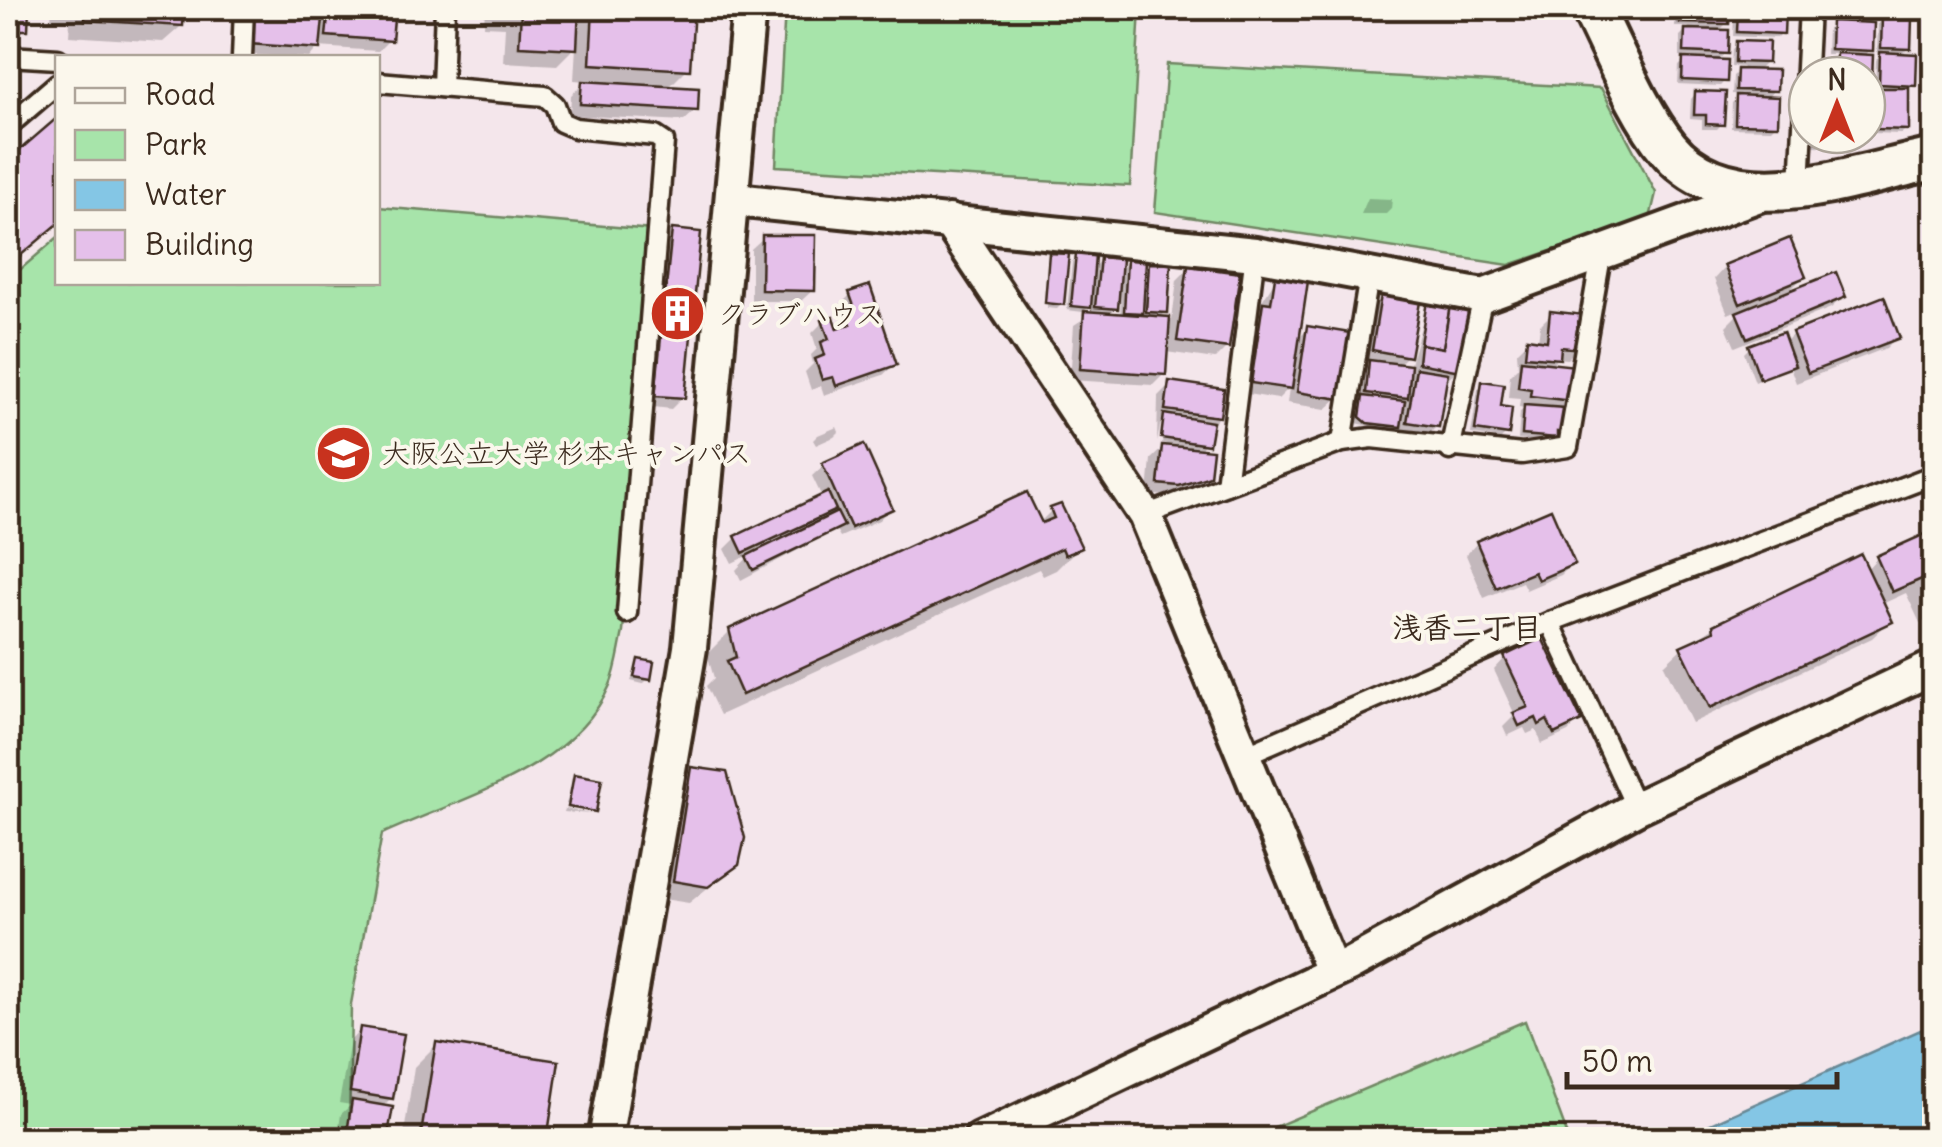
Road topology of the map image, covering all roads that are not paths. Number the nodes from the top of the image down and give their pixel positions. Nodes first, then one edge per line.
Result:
1 (244, 8) edge
2 (444, 8) edge
3 (749, 8) edge
4 (1592, 8) edge
5 (1809, 8) edge
6 (242, 55) edge
7 (8, 56) edge
8 (55, 59) edge
9 (380, 82) edge
10 (55, 86) edge
11 (442, 87) junction
12 (8, 126) edge
13 (1934, 158) edge
14 (1786, 188) junction
15 (735, 200) junction
16 (950, 221) junction
17 (1255, 254) junction
18 (1602, 256) junction
19 (1369, 276) junction
20 (1482, 296) junction
21 (1342, 442) junction
22 (1450, 450) junction
23 (1934, 475) edge
24 (1226, 485) junction
25 (1145, 515) junction
26 (627, 612) dead end
27 (1550, 622) junction
28 (1934, 667) edge
29 (1245, 755) junction
30 (1636, 808) junction
31 (1332, 971) junction
32 (605, 1140) edge
33 (980, 1140) edge

1 - 6 lane
2 - 11 lane
3 - 15 street
4 - 14 street
5 - 14 lane
7 - 8 lane
9 - 11 lane
10 - 12 lane
11 - 26 lane
13 - 14 street
14 - 18 street
15 - 16 street
15 - 32 street
16 - 17 street
16 - 25 street
17 - 19 street
17 - 24 lane
18 - 20 street
18 - 22 lane
19 - 20 street
19 - 21 lane
20 - 22 lane
21 - 22 lane
21 - 24 lane
23 - 27 lane
24 - 25 lane
25 - 29 street
27 - 29 lane
27 - 30 lane
28 - 30 street
29 - 31 street
30 - 31 street
31 - 33 street

